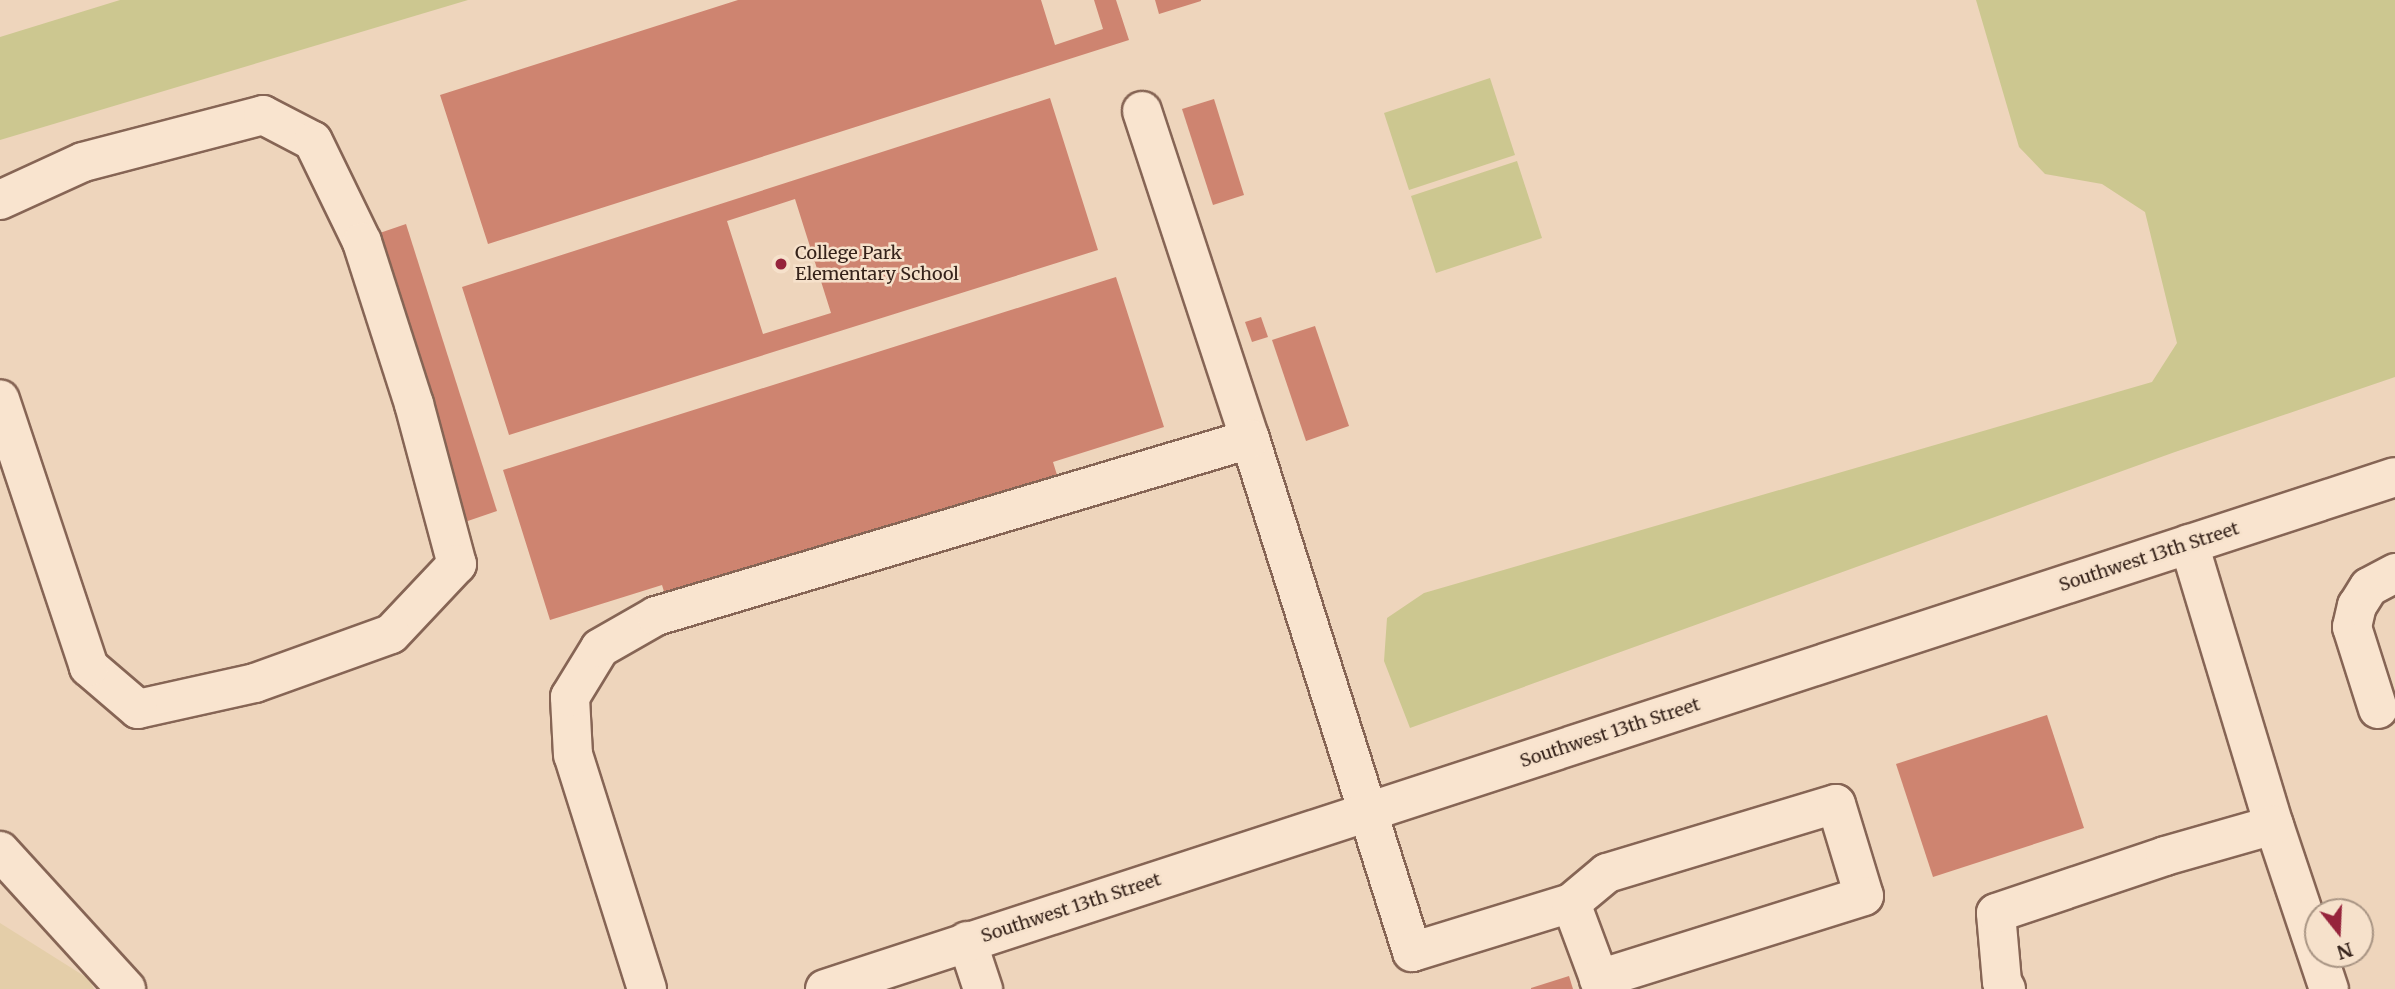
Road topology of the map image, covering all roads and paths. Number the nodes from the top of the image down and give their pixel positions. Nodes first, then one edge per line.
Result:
1 (1142, 111) dead end
2 (0, 200) edge
3 (0, 399) edge
4 (1250, 439) junction
5 (2395, 477) edge
6 (2189, 544) junction
7 (2395, 573) edge
8 (2378, 709) dead end
9 (1367, 812) junction
10 (2274, 825) junction
11 (0, 851) edge
12 (1571, 902) junction
13 (967, 941) junction
14 (1601, 984) edge
15 (126, 989) edge
16 (647, 989) edge
17 (825, 989) edge
18 (983, 989) edge
19 (2006, 989) edge
20 (2329, 989) edge

1 - 4 street
2 - 3 street
4 - 9 street
4 - 16 street
5 - 6 street, Southwest 13th Street
6 - 9 street, Southwest 13th Street
6 - 10 street
7 - 8 street
9 - 12 street
9 - 13 street, Southwest 13th Street
10 - 19 street
10 - 20 street
11 - 15 street
12 - 14 street
12 - 14 street
13 - 17 street, Southwest 13th Street
13 - 18 street

